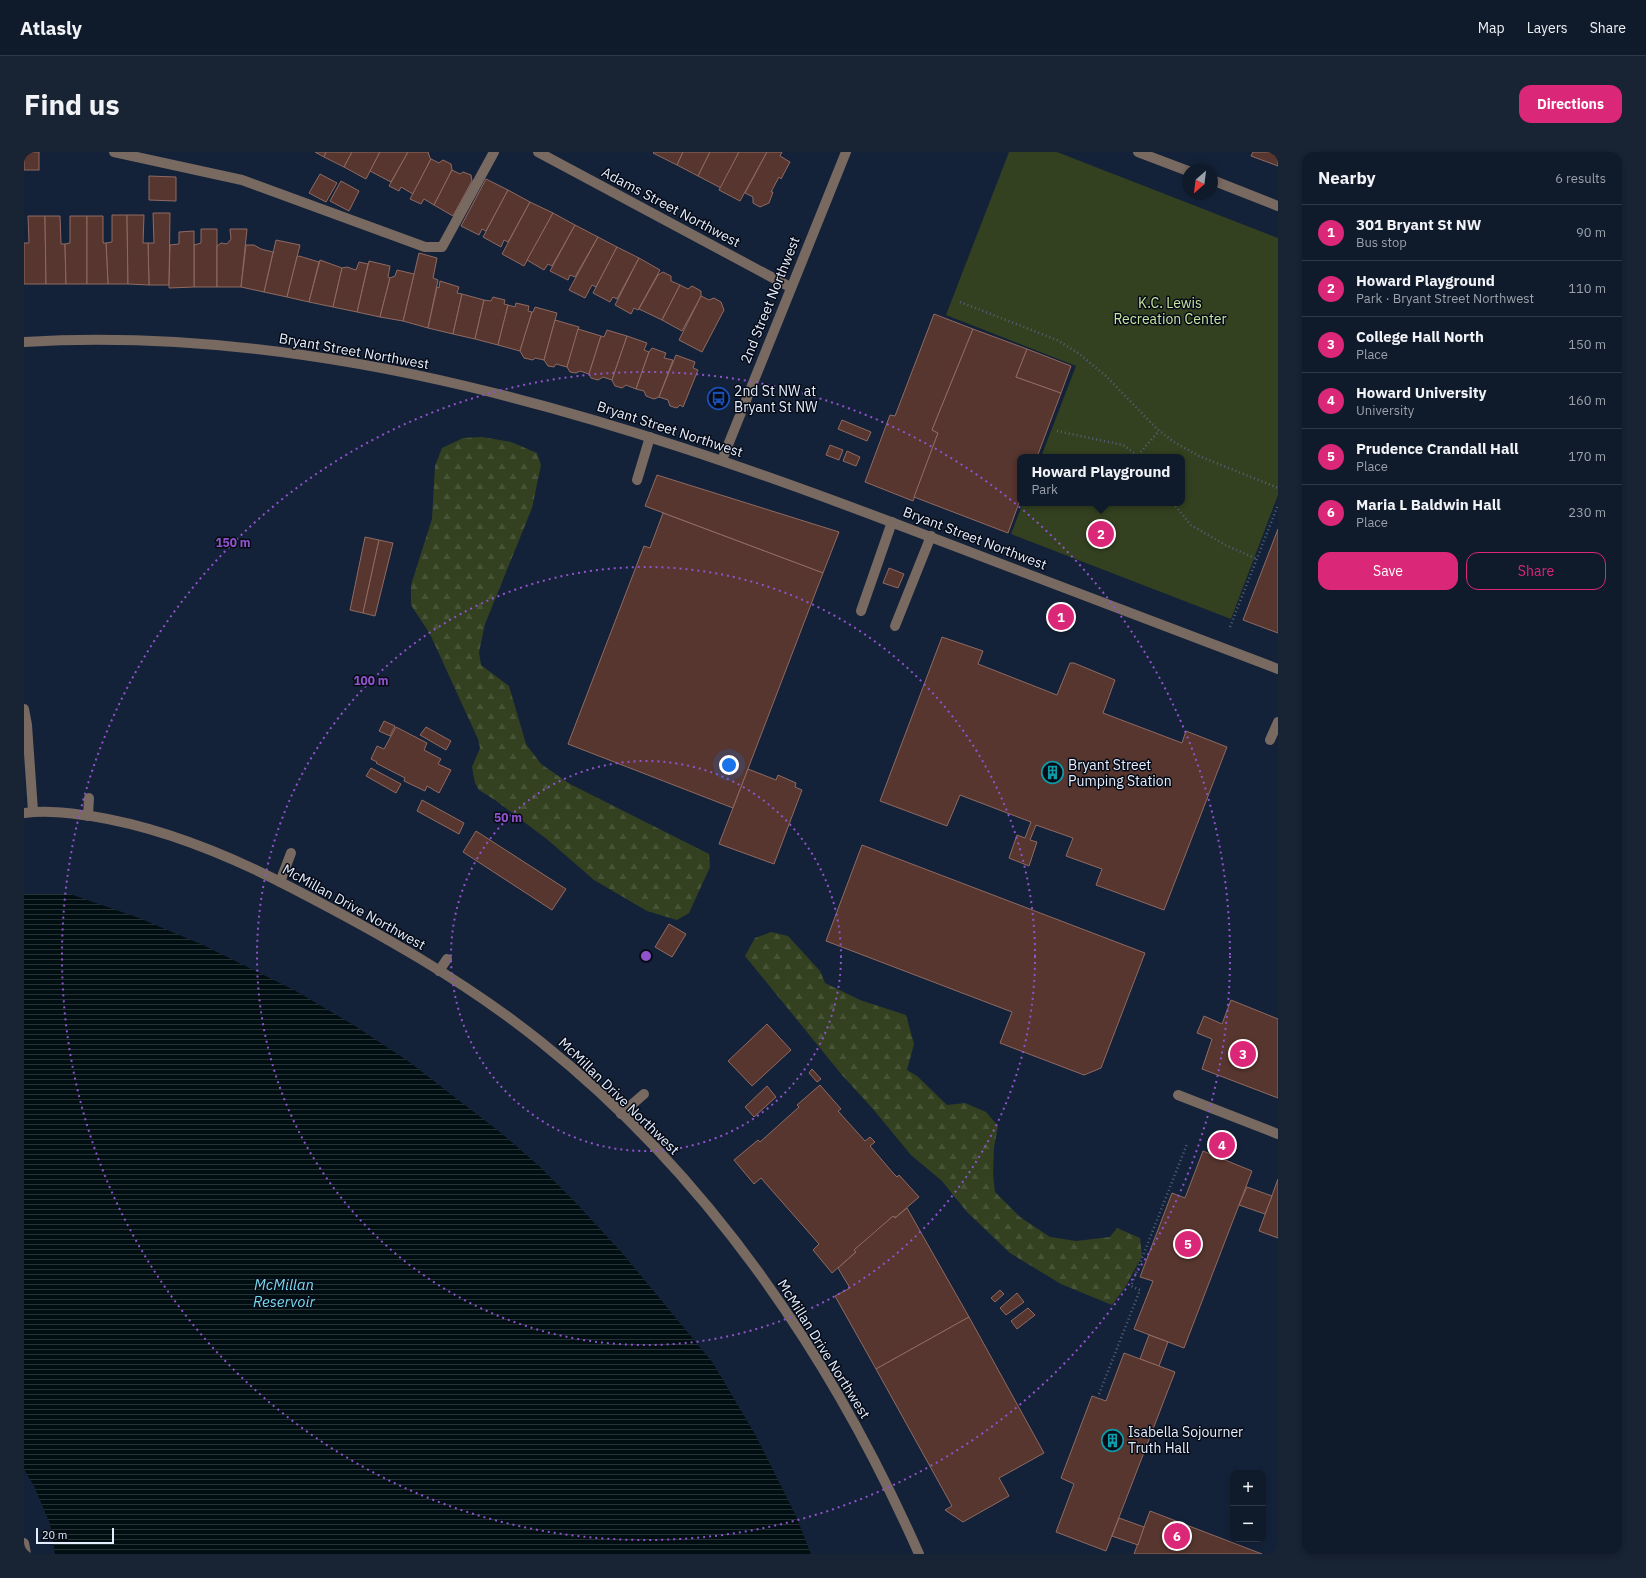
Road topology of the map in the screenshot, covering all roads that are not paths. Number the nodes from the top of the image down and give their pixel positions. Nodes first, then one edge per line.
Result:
1 (114, 152) edge
2 (494, 152) edge
3 (538, 152) edge
4 (846, 152) edge
5 (1138, 152) edge
6 (1182, 169) edge
7 (1218, 182) edge
8 (1278, 206) edge
9 (790, 287) junction
10 (24, 342) edge
11 (650, 437) junction
12 (722, 460) junction
13 (637, 480) dead end
14 (892, 522) junction
15 (931, 536) junction
16 (861, 611) dead end
17 (895, 626) dead end
18 (1278, 668) edge
19 (24, 709) edge
20 (1278, 722) edge
21 (1270, 740) dead end
22 (89, 798) dead end
23 (29, 812) edge
24 (88, 816) junction
25 (291, 853) dead end
26 (280, 882) junction
27 (447, 959) dead end
28 (439, 971) junction
29 (644, 1094) dead end
30 (1178, 1095) dead end
31 (621, 1114) junction
32 (1278, 1134) edge
33 (24, 1543) edge
34 (26, 1554) edge
35 (918, 1554) edge

1 - 2 street
3 - 9 street, Adams Street Northwest
4 - 9 street, 2nd Street Northwest
5 - 6 street
7 - 8 street
9 - 12 street, 2nd Street Northwest
10 - 11 street, Bryant Street Northwest
11 - 12 street, Bryant Street Northwest
11 - 13 street
12 - 14 street, Bryant Street Northwest
14 - 15 street, Bryant Street Northwest
14 - 16 street
15 - 17 street
15 - 18 street, Bryant Street Northwest
19 - 23 street
20 - 21 street
22 - 24 street
23 - 24 street, McMillan Drive Northwest
24 - 26 street, McMillan Drive Northwest
25 - 26 street
26 - 28 street, McMillan Drive Northwest
27 - 28 street
28 - 31 street, McMillan Drive Northwest
29 - 31 street
30 - 32 street
31 - 35 street, McMillan Drive Northwest
33 - 34 street

